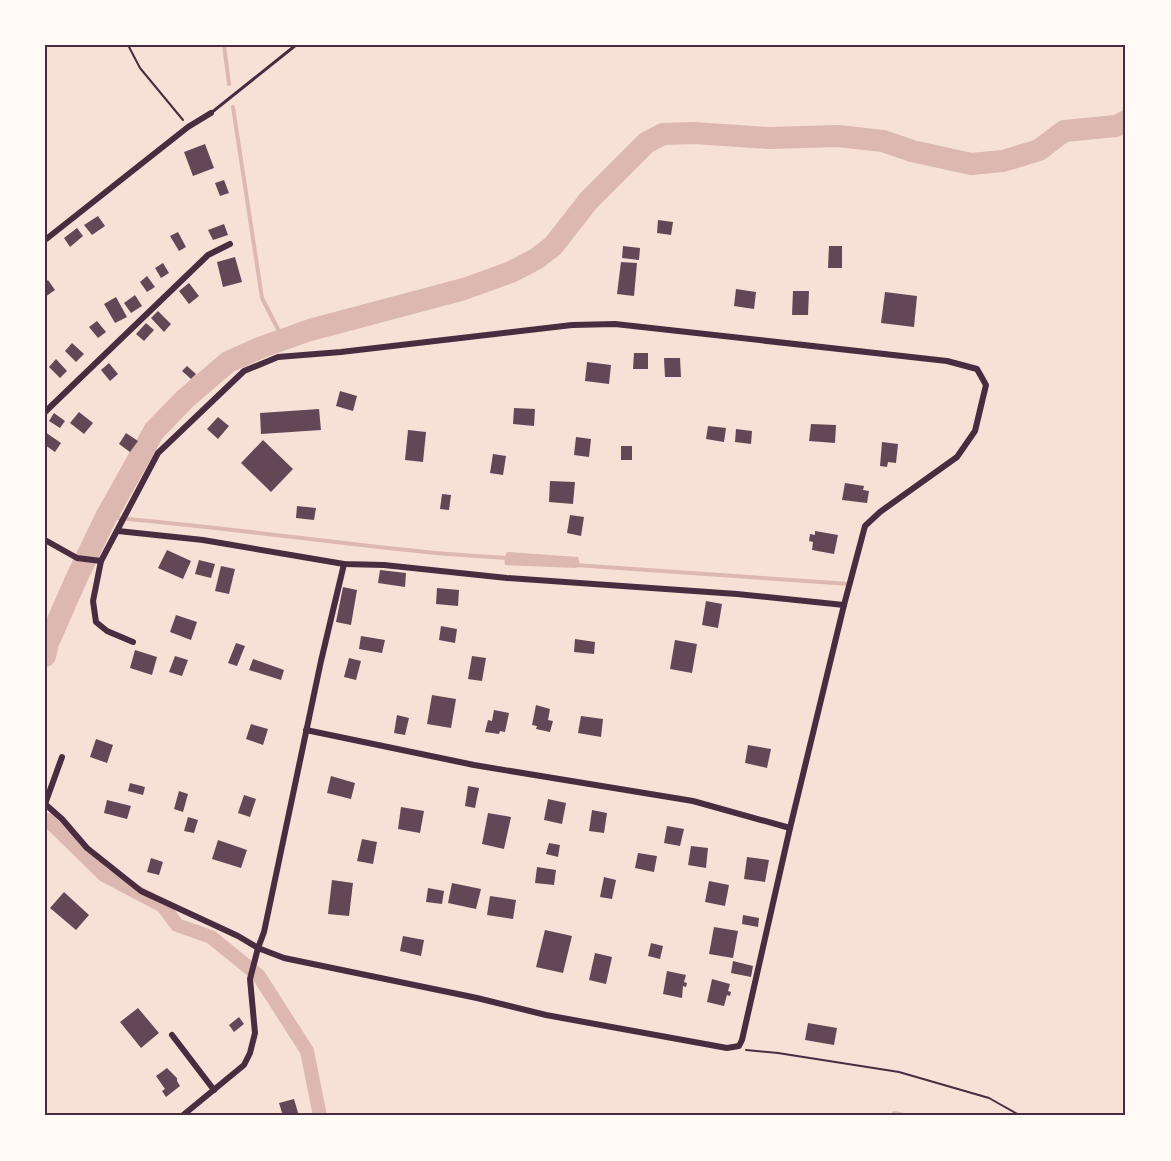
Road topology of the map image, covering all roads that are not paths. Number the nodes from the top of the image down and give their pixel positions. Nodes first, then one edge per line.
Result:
1 (296, 45) edge
2 (211, 113) joint
3 (45, 240) edge
4 (230, 244) dead end
5 (45, 412) edge
6 (118, 531) junction
7 (45, 540) edge
8 (101, 561) junction
9 (344, 564) junction
10 (844, 605) junction
11 (133, 642) dead end
12 (306, 730) junction
13 (62, 757) dead end
14 (45, 804) edge
15 (790, 828) junction
16 (258, 948) junction
17 (172, 1035) dead end
18 (214, 1090) junction
19 (182, 1116) edge

1 - 2 lane
2 - 3 street
4 - 5 street
6 - 8 street
6 - 9 street
6 - 10 street
7 - 8 street
8 - 11 street
9 - 10 street
9 - 12 street
10 - 15 street
12 - 15 street
12 - 16 street
13 - 14 street
14 - 16 street
15 - 16 street
16 - 18 street
17 - 18 street
18 - 19 street

